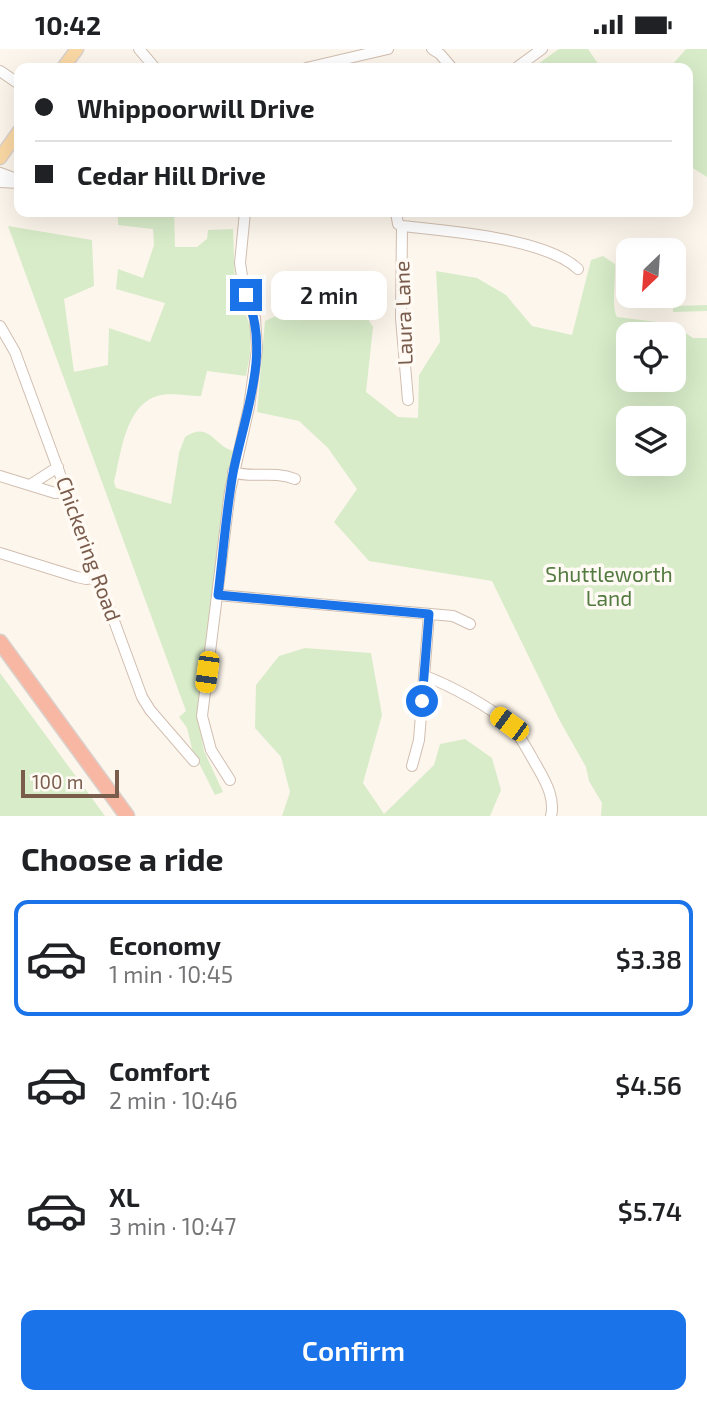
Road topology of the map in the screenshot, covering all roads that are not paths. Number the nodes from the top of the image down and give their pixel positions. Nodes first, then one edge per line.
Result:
1 (139, 49) edge
2 (388, 49) edge
3 (432, 49) edge
4 (542, 49) edge
5 (151, 63) edge
6 (328, 63) edge
7 (448, 63) edge
8 (523, 63) edge
9 (14, 138) edge
10 (0, 158) edge
11 (245, 217) edge
12 (397, 217) edge
13 (402, 226) junction
14 (578, 269) dead end
15 (0, 326) edge
16 (408, 400) dead end
17 (58, 467) junction
18 (233, 472) junction
19 (0, 476) edge
20 (295, 479) dead end
21 (30, 485) junction
22 (66, 492) junction
23 (0, 553) edge
24 (99, 577) junction
25 (218, 595) junction
26 (429, 614) junction
27 (470, 624) dead end
28 (0, 642) edge
29 (425, 677) junction
30 (194, 761) dead end
31 (412, 766) dead end
32 (230, 780) dead end
33 (127, 816) edge
34 (551, 816) edge

1 - 5 street
2 - 6 street
3 - 7 street
4 - 8 street
9 - 10 main road
11 - 18 street
12 - 13 street, Laura Lane
13 - 14 street
13 - 16 street, Laura Lane
15 - 17 street, Chickering Road
17 - 21 street
17 - 22 street, Chickering Road
18 - 20 street
18 - 25 street
19 - 21 street
21 - 22 street
22 - 24 street, Chickering Road
23 - 24 street
24 - 30 street, Chickering Road
25 - 26 street
25 - 32 street
26 - 27 street
26 - 29 street
28 - 33 highway
29 - 31 street
29 - 34 street

